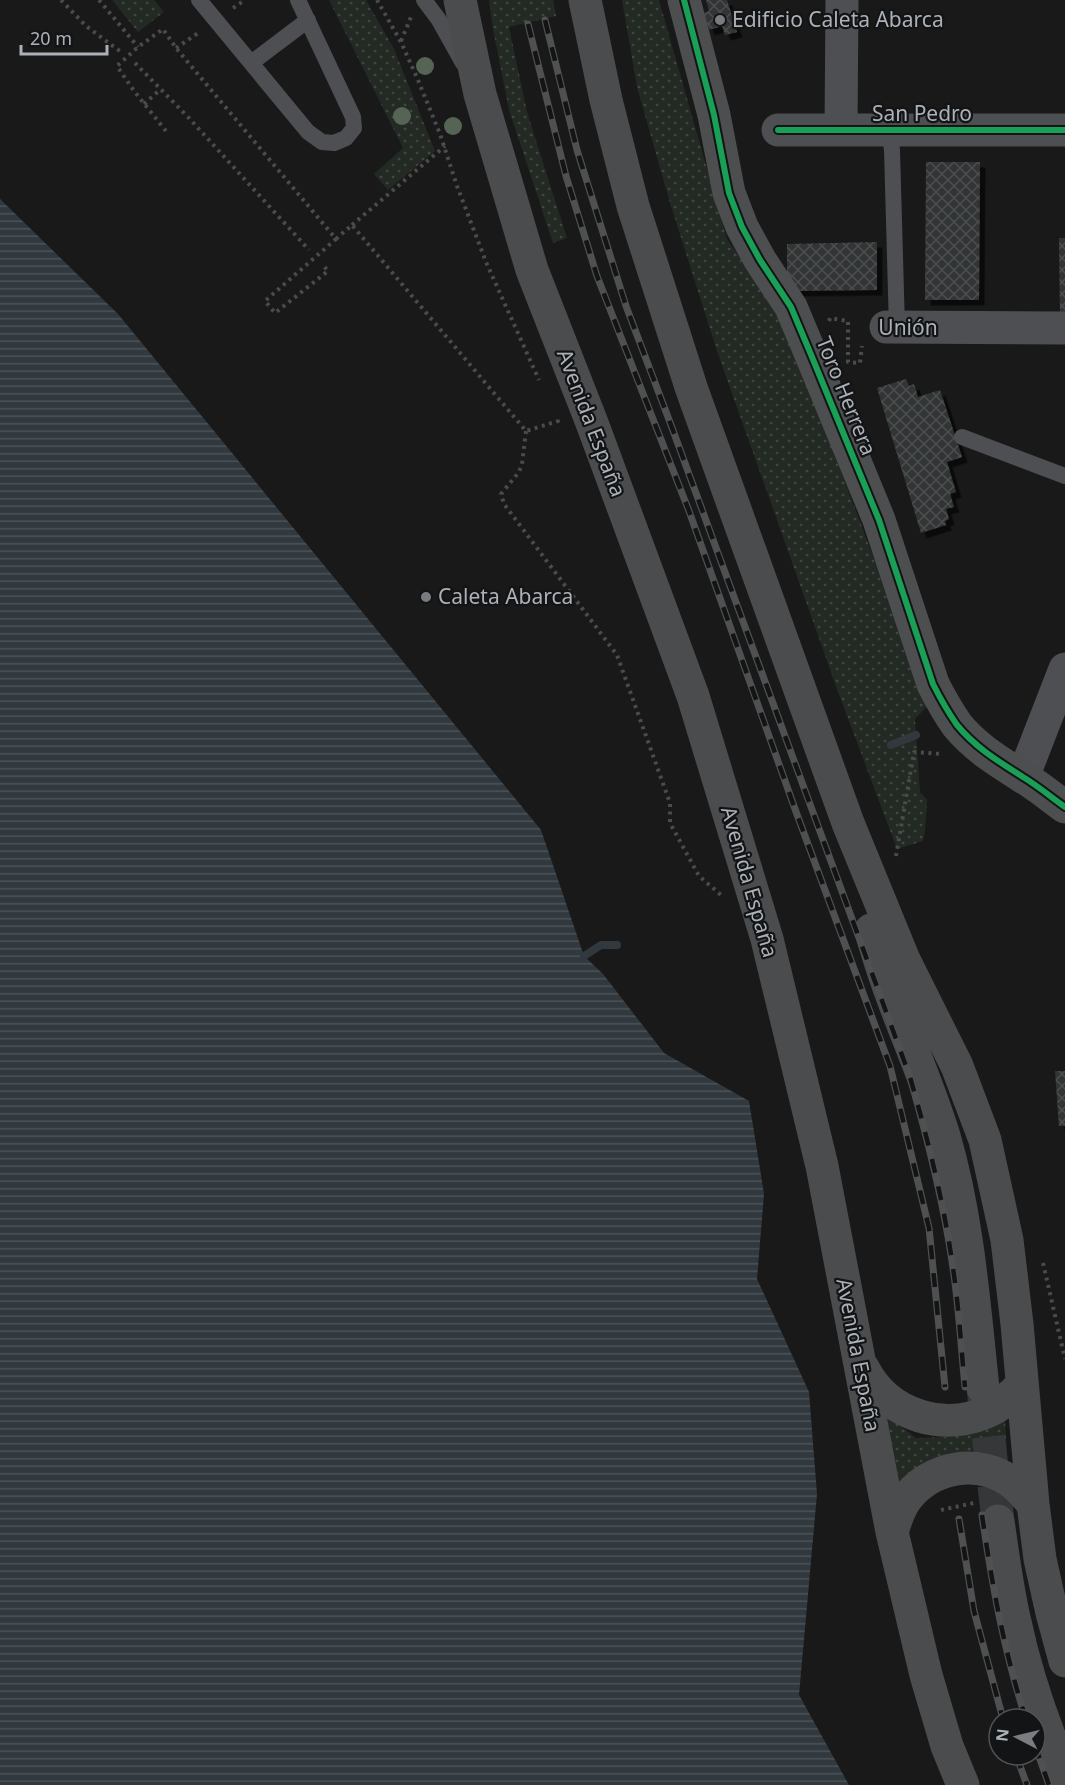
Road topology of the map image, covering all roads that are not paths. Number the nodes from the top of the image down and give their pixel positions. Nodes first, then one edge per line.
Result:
1 (199, 0) edge
2 (298, 0) edge
3 (424, 0) edge
4 (460, 0) edge
5 (585, 0) edge
6 (684, 0) edge
7 (842, 0) edge
8 (308, 20) junction
9 (251, 63) junction
10 (480, 94) junction
11 (778, 130) dead end
12 (841, 130) junction
13 (889, 130) junction
14 (1065, 130) edge
15 (892, 327) joint
16 (1065, 328) edge
17 (962, 437) dead end
18 (1065, 476) edge
19 (1065, 669) edge
20 (1023, 777) junction
21 (1065, 807) edge
22 (848, 823) junction
23 (860, 1361) junction
24 (1022, 1385) junction
25 (983, 1388) tunnel mouth
26 (1032, 1504) junction
27 (998, 1521) tunnel mouth
28 (892, 1532) junction
29 (1065, 1660) edge
30 (1065, 1775) edge
31 (963, 1785) edge

1 - 9 lane
2 - 8 lane
3 - 10 lane
4 - 10 main road, Avenida España
5 - 22 main road
6 - 20 street, Toro Herrera
7 - 12 street, San Pedro
8 - 9 lane
8 - 9 lane
10 - 23 main road, Avenida España
11 - 12 street, San Pedro
12 - 13 street, San Pedro
13 - 14 street, San Pedro
13 - 15 lane
15 - 16 street, Unión
17 - 18 lane
19 - 20 street
20 - 21 street, Toro Herrera
22 - 24 main road
22 - 25 main road
23 - 24 main road
23 - 28 main road, Avenida España
24 - 26 main road
26 - 28 main road
26 - 29 main road
27 - 30 main road
28 - 31 main road, Avenida España

